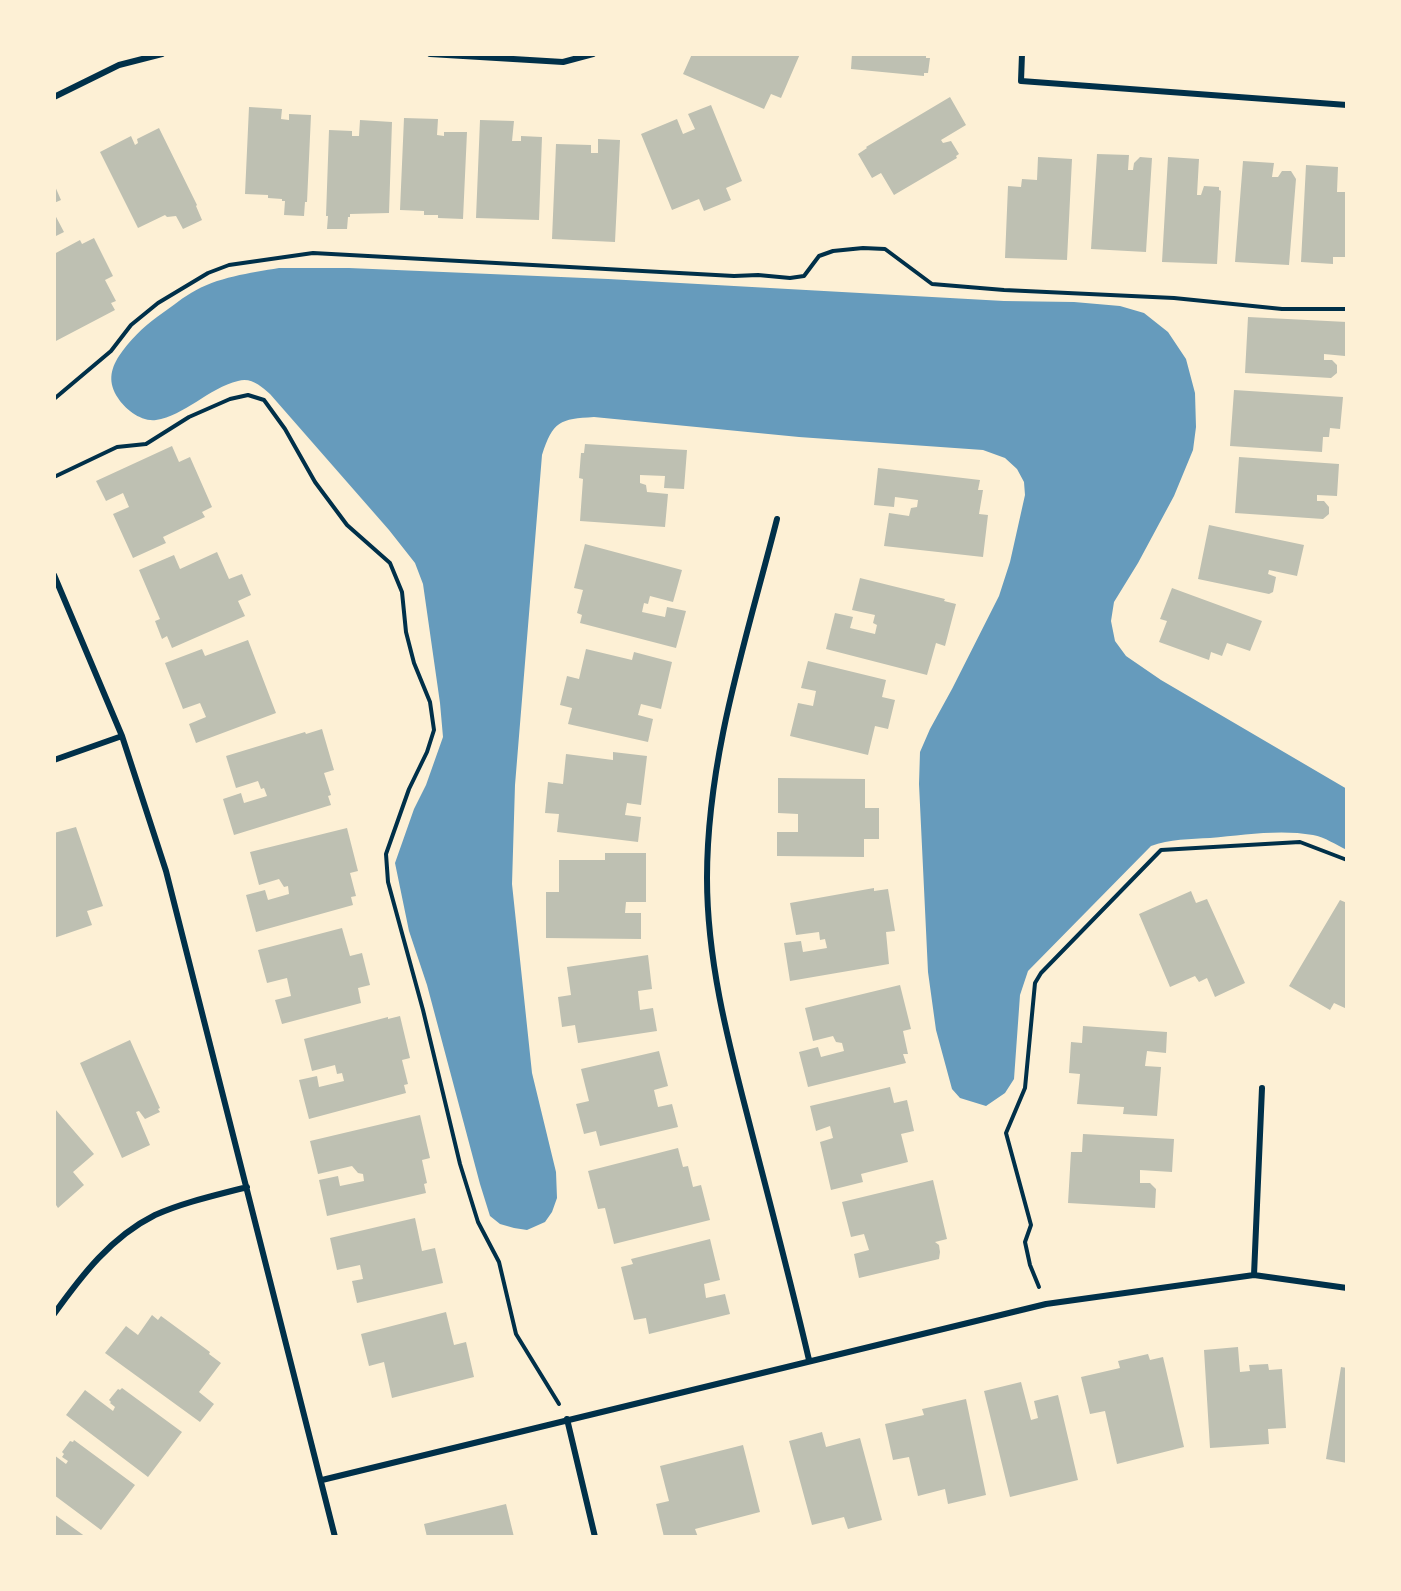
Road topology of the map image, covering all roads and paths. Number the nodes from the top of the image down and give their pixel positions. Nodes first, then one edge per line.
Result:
1 (162, 54) edge
2 (430, 54) edge
3 (593, 54) edge
4 (1022, 54) edge
5 (54, 97) edge
6 (1347, 105) edge
7 (1347, 309) edge
8 (54, 399) edge
9 (54, 477) edge
10 (777, 519) dead end
11 (54, 575) edge
12 (122, 736) junction
13 (54, 760) edge
14 (1347, 860) edge
15 (1262, 1088) dead end
16 (247, 1186) junction
17 (1254, 1275) junction
18 (1347, 1288) edge
19 (1047, 1304) junction
20 (54, 1314) edge
21 (809, 1360) junction
22 (567, 1419) junction
23 (322, 1480) junction
24 (335, 1537) edge
25 (595, 1537) edge

1 - 5 street
2 - 3 street
4 - 6 street
7 - 8 path
9 - 22 path
10 - 21 street
11 - 12 street
12 - 13 street
12 - 16 street
14 - 19 path
15 - 17 street
16 - 20 street
16 - 23 street
17 - 18 street
17 - 19 street
19 - 21 street
21 - 22 street
22 - 23 street
22 - 25 street
23 - 24 street

